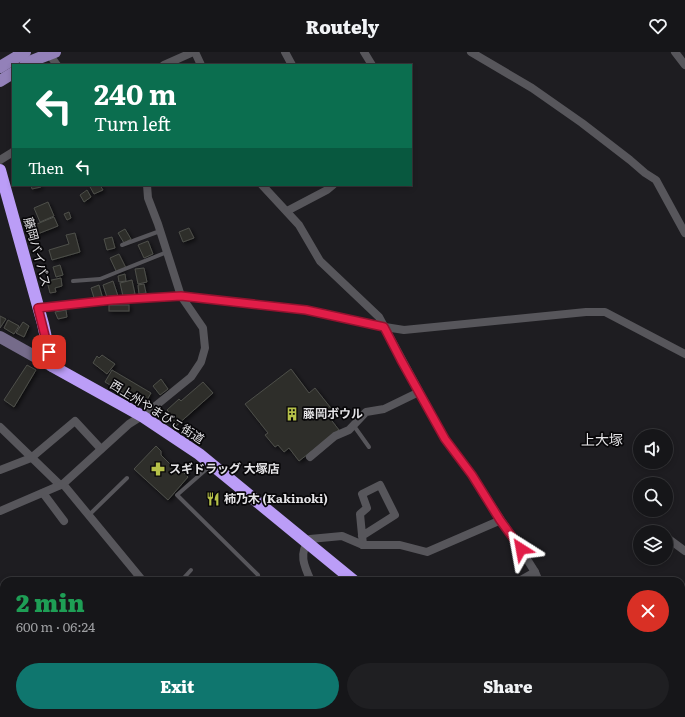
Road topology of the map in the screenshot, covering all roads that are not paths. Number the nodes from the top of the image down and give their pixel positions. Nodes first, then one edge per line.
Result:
1 (25, 52) edge
2 (194, 52) edge
3 (285, 52) edge
4 (364, 52) edge
5 (470, 52) edge
6 (675, 52) edge
7 (52, 53) edge
8 (27, 64) edge
9 (57, 64) edge
10 (166, 64) edge
11 (200, 64) edge
12 (291, 64) edge
13 (371, 64) edge
14 (685, 65) edge
15 (0, 67) edge
16 (12, 74) edge
17 (0, 81) edge
18 (12, 153) edge
19 (0, 160) edge
20 (0, 170) edge
21 (147, 186) edge
22 (263, 186) edge
23 (332, 186) edge
24 (287, 212) junction
25 (160, 231) junction
26 (685, 233) edge
27 (122, 245) dead end
28 (167, 252) junction
29 (73, 281) dead end
30 (181, 296) junction
31 (38, 308) junction
32 (384, 327) junction
33 (0, 337) edge
34 (685, 354) edge
35 (52, 366) junction
36 (419, 392) junction
37 (142, 416) junction
38 (354, 425) junction
39 (0, 426) edge
40 (369, 447) dead end
41 (101, 449) junction
42 (310, 457) dead end
43 (32, 458) junction
44 (212, 464) junction
45 (0, 470) edge
46 (127, 478) dead end
47 (62, 485) junction
48 (43, 493) junction
49 (0, 511) edge
50 (89, 515) junction
51 (500, 520) junction
52 (64, 521) dead end
53 (362, 541) junction
54 (307, 542) junction
55 (673, 542) edge
56 (685, 551) edge
57 (191, 570) dead end
58 (536, 572) junction
59 (140, 577) edge
60 (185, 577) edge
61 (258, 577) edge
62 (308, 577) edge
63 (349, 577) edge
64 (527, 577) edge
65 (538, 577) edge

1 - 15 main road
2 - 10 street
2 - 11 street
3 - 12 street
4 - 13 street
5 - 26 street
6 - 14 street
7 - 8 main road
7 - 9 street
16 - 17 main road
18 - 19 street
20 - 31 highway, 藤岡バイパス
21 - 25 street
22 - 24 street
23 - 24 street
24 - 32 street
25 - 27 lane
25 - 28 street
28 - 29 lane
28 - 30 street
30 - 31 lane
30 - 32 street
30 - 37 street
31 - 35 highway, 藤岡バイパス
32 - 34 street
32 - 36 street
33 - 35 street
35 - 37 highway, 西上州やまびこ街道
36 - 38 street
36 - 51 street
37 - 41 street
37 - 44 highway, 西上州やまびこ街道
38 - 40 lane
38 - 42 street
39 - 43 street
41 - 43 street
41 - 47 street
43 - 45 street
43 - 47 street
44 - 54 highway, 西上州やまびこ街道
44 - 61 lane
46 - 50 lane
47 - 48 street
47 - 50 street
48 - 49 street
48 - 52 street
50 - 59 street
51 - 53 street
51 - 58 street
53 - 53 street
53 - 54 street
54 - 62 street
54 - 63 highway, 西上州やまびこ街道
55 - 56 street
57 - 60 lane
58 - 64 street
58 - 65 street

